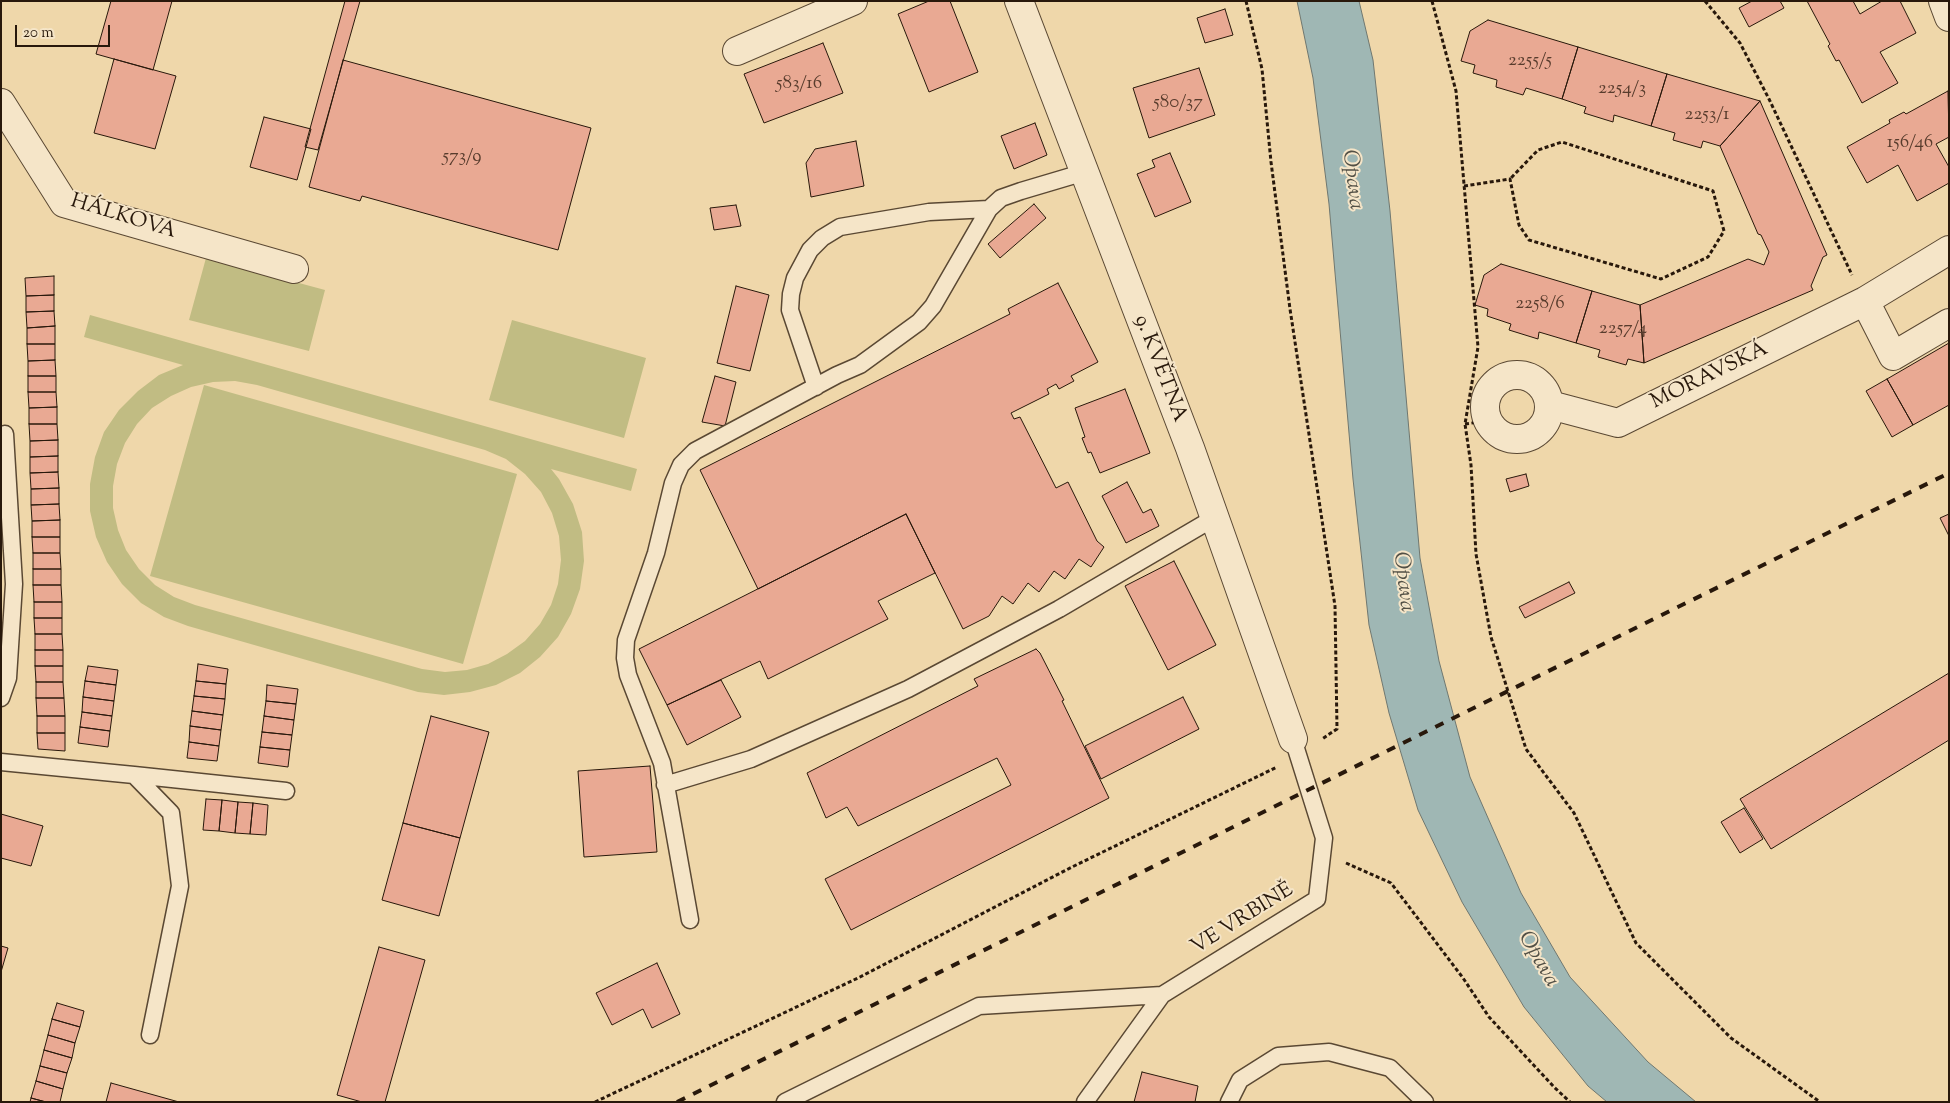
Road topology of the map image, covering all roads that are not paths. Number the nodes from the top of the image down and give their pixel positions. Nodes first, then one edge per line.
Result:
1 (853, 1) edge
2 (1019, 1) edge
3 (1942, 1) edge
4 (1949, 17) edge
5 (737, 50) dead end
6 (1, 103) edge
7 (1085, 172) junction
8 (989, 209) junction
9 (1949, 250) edge
10 (294, 269) dead end
11 (1865, 300) junction
12 (1949, 323) edge
13 (816, 387) junction
14 (1550, 406) junction
15 (5, 434) dead end
16 (1214, 518) junction
17 (1, 698) edge
18 (1296, 747) joint
19 (1, 762) edge
20 (134, 775) junction
21 (666, 785) junction
22 (286, 791) dead end
23 (690, 920) dead end
24 (1162, 995) junction
25 (150, 1035) dead end
26 (785, 1102) edge
27 (1085, 1102) edge
28 (1229, 1102) edge
29 (1425, 1102) edge

1 - 5 street
2 - 7 street, 9. KVĚTNA
3 - 4 street
6 - 10 street, HÁLKOVA
7 - 8 lane
7 - 16 street, 9. KVĚTNA
8 - 13 lane
8 - 13 lane
9 - 11 street, MORAVSKÁ
11 - 12 street
11 - 14 street, MORAVSKÁ
13 - 21 lane
14 - 14 street
15 - 17 lane
16 - 18 street, 9. KVĚTNA
16 - 21 lane
18 - 24 lane, VE VRBINĚ
19 - 20 lane
20 - 22 lane
20 - 25 lane
21 - 23 lane
24 - 26 lane
24 - 27 lane, VE VRBINĚ
28 - 29 lane

